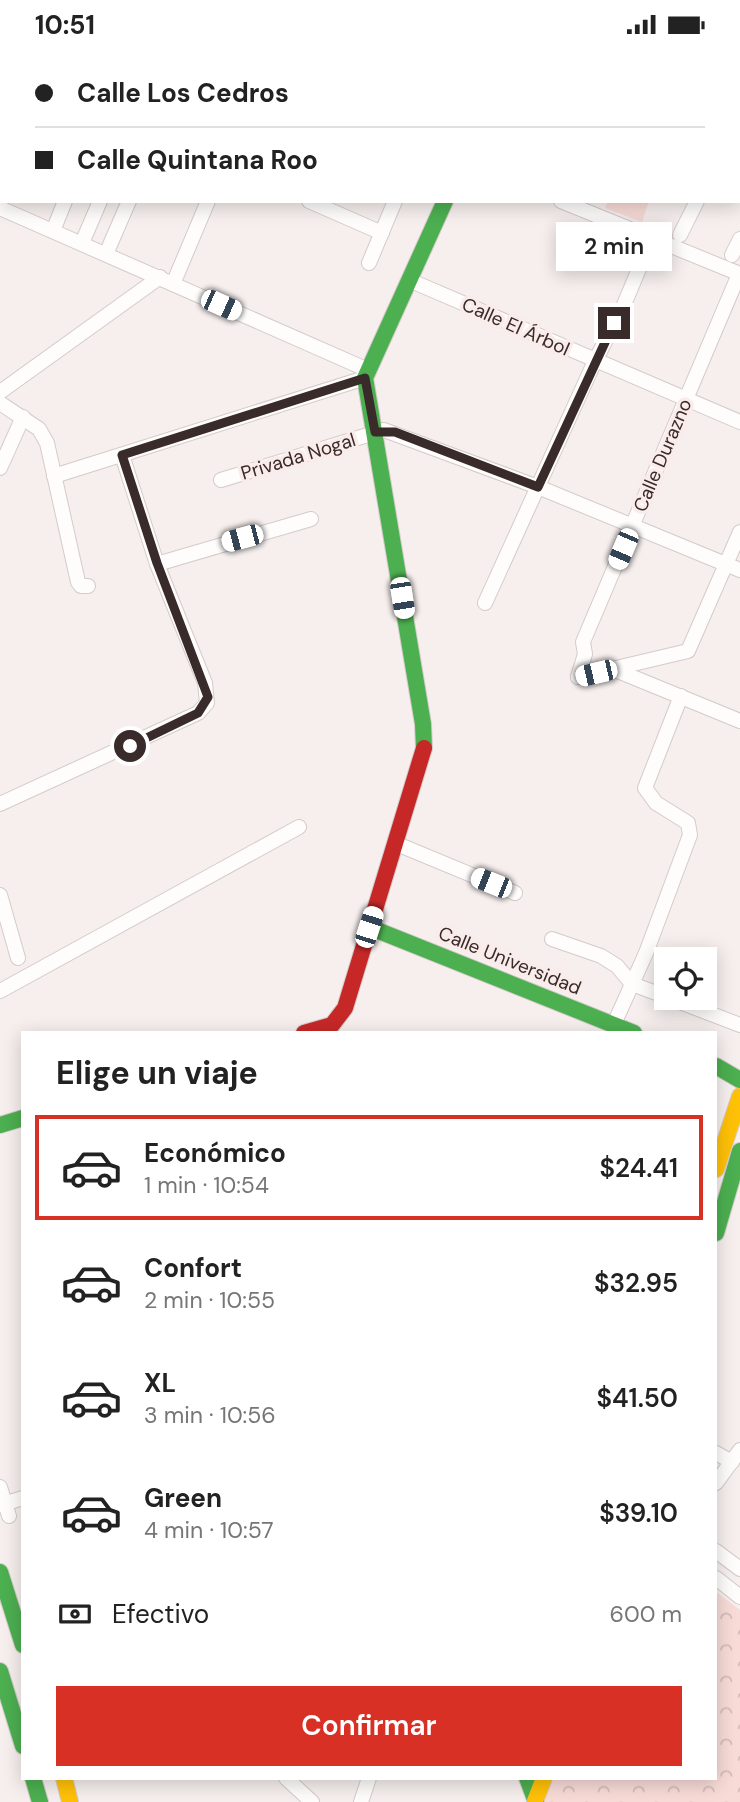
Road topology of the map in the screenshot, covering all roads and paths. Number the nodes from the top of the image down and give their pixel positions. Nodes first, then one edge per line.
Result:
1 (64, 203) edge
2 (99, 203) edge
3 (128, 203) edge
4 (207, 203) edge
5 (314, 203) edge
6 (394, 203) edge
7 (444, 203) edge
8 (566, 203) edge
9 (696, 203) edge
10 (7, 207) edge
11 (54, 231) junction
12 (382, 233) junction
13 (680, 235) dead end
14 (652, 238) junction
15 (740, 239) edge
16 (82, 243) junction
17 (107, 254) junction
18 (732, 255) dead end
19 (369, 263) dead end
20 (739, 274) edge
21 (166, 280) junction
22 (409, 280) junction
23 (595, 362) junction
24 (367, 374) junction
25 (0, 392) edge
26 (686, 399) junction
27 (0, 403) edge
28 (23, 417) junction
29 (740, 422) edge
30 (375, 432) junction
31 (122, 455) junction
32 (0, 468) edge
33 (54, 476) junction
34 (221, 480) dead end
35 (538, 487) junction
36 (311, 519) dead end
37 (632, 526) junction
38 (740, 532) edge
39 (157, 563) junction
40 (725, 564) junction
41 (740, 570) edge
42 (88, 586) dead end
43 (485, 603) dead end
44 (613, 669) junction
45 (681, 696) junction
46 (740, 721) edge
47 (0, 804) edge
48 (299, 827) dead end
49 (397, 844) junction
50 (515, 893) dead end
51 (0, 895) edge
52 (369, 927) junction
53 (552, 939) dead end
54 (18, 958) dead end
55 (632, 984) junction
56 (0, 991) edge
57 (654, 992) edge
58 (701, 1010) edge
59 (614, 1024) junction
60 (740, 1025) edge
61 (330, 1029) edge
62 (630, 1031) edge
63 (717, 1067) edge
64 (740, 1080) edge
65 (740, 1096) edge
66 (21, 1119) edge
67 (0, 1125) edge
68 (740, 1151) edge
69 (717, 1166) edge
70 (717, 1230) edge
71 (717, 1453) edge
72 (736, 1456) edge
73 (717, 1482) edge
74 (0, 1487) edge
75 (21, 1500) edge
76 (7, 1511) edge
77 (717, 1552) edge
78 (740, 1569) edge
79 (0, 1572) edge
80 (717, 1580) edge
81 (740, 1597) edge
82 (21, 1639) edge
83 (0, 1671) edge
84 (21, 1739) edge
85 (33, 1780) edge
86 (64, 1780) edge
87 (288, 1780) edge
88 (368, 1780) edge
89 (528, 1780) edge
90 (543, 1780) edge
91 (40, 1802) edge
92 (70, 1802) edge
93 (312, 1802) edge
94 (361, 1802) edge
95 (535, 1802) edge

1 - 11 street
2 - 16 street
3 - 17 street
4 - 21 street
5 - 12 street
6 - 12 street
7 - 22 main road
8 - 14 street
9 - 13 street
10 - 11 street
11 - 16 street
12 - 19 street
14 - 20 street
14 - 23 street
15 - 18 street
16 - 17 street
17 - 21 street
20 - 26 street, Calle Durazno
21 - 24 street
21 - 25 street
22 - 23 street, Calle El Árbol
22 - 24 main road
23 - 26 street, Calle El Árbol
23 - 35 street
24 - 30 main road
24 - 31 street
26 - 29 street, Calle El Árbol
26 - 37 street, Calle Durazno
27 - 28 street
28 - 32 street
28 - 33 street
30 - 34 street, Privada Nogal
30 - 35 street
30 - 49 main road
31 - 33 street
31 - 39 street
33 - 42 street
35 - 37 street
35 - 43 street
36 - 39 street
37 - 40 street
37 - 44 street, Calle Durazno
38 - 40 street
39 - 47 street
40 - 41 street
40 - 44 street
44 - 45 street
45 - 46 street
45 - 55 street
48 - 56 street
49 - 50 street
49 - 52 main road
51 - 54 street
52 - 59 main road, Calle Universidad
52 - 61 main road
53 - 55 street
55 - 57 street
55 - 59 street
58 - 60 street
59 - 62 main road, Calle Universidad
63 - 64 main road
65 - 69 main road
66 - 67 main road
68 - 70 main road
71 - 72 street
72 - 73 street
74 - 76 street
75 - 76 street
77 - 78 street
79 - 82 main road
80 - 81 street
83 - 84 main road
85 - 91 main road
86 - 92 main road
87 - 93 street
88 - 94 street
89 - 95 main road
90 - 95 main road

